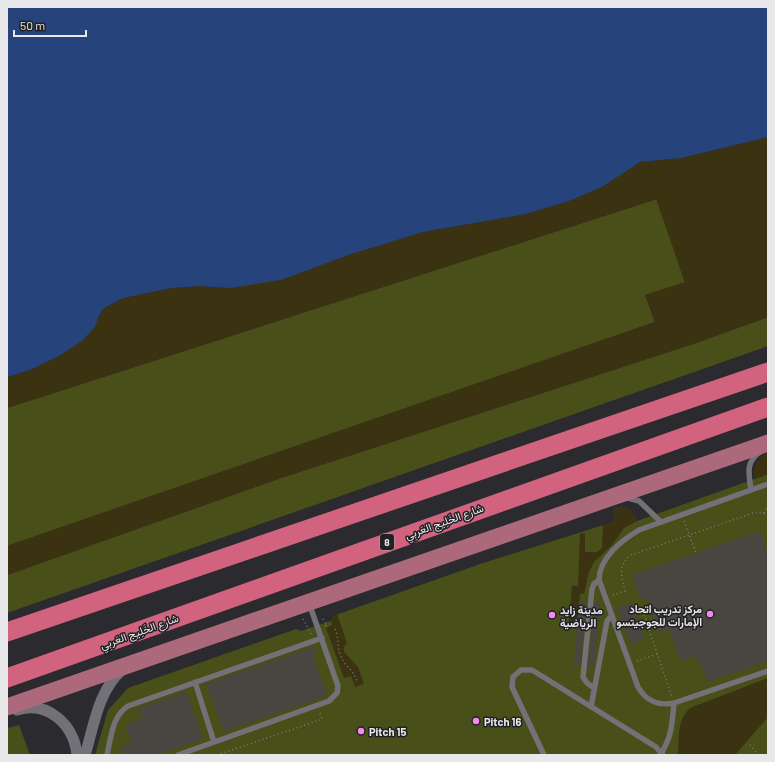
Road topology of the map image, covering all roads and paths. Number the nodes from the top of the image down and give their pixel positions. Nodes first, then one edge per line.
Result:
1 (768, 372) edge
2 (767, 408) edge
3 (768, 443) edge
4 (768, 449) edge
5 (768, 484) edge
6 (751, 490) junction
7 (768, 506) edge
8 (580, 508) junction
9 (764, 513) junction
10 (682, 515) junction
11 (768, 515) edge
12 (661, 522) junction
13 (690, 535) junction
14 (696, 553) dead end
15 (599, 580) junction
16 (606, 598) junction
17 (309, 602) junction
18 (612, 615) junction
19 (644, 615) dead end
20 (334, 629) dead end
21 (7, 632) edge
22 (322, 638) junction
23 (657, 654) junction
24 (629, 663) junction
25 (128, 665) junction
26 (768, 671) edge
27 (7, 678) edge
28 (357, 681) dead end
29 (195, 682) junction
30 (594, 688) junction
31 (674, 703) junction
32 (318, 705) junction
33 (7, 707) edge
34 (591, 707) junction
35 (7, 714) edge
36 (214, 742) junction
37 (750, 745) dead end
38 (661, 754) edge
39 (77, 755) edge
40 (85, 755) edge
41 (107, 755) edge
42 (178, 755) edge
43 (217, 755) edge
44 (544, 755) edge
45 (759, 755) edge

1 - 21 highway
2 - 27 highway, شارع الخَلِيج العَربِي / 8
3 - 8 main road
4 - 6 lane
5 - 6 lane
6 - 10 lane
7 - 9 path
8 - 12 lane
8 - 17 main road
9 - 11 path
9 - 13 path
10 - 12 lane
10 - 13 path
12 - 15 lane
13 - 14 path
13 - 16 path
15 - 16 lane
15 - 30 lane
16 - 18 lane
17 - 22 lane
17 - 25 main road
18 - 24 lane
18 - 30 lane
19 - 23 path
20 - 28 path
22 - 29 lane
22 - 32 lane
23 - 24 path
23 - 31 path
24 - 31 lane
25 - 33 main road
25 - 40 street
26 - 31 lane
29 - 36 lane
29 - 41 lane
30 - 34 lane
31 - 38 lane
32 - 36 lane
32 - 43 path
34 - 38 lane
34 - 44 lane
35 - 39 street
36 - 42 lane
37 - 45 path

